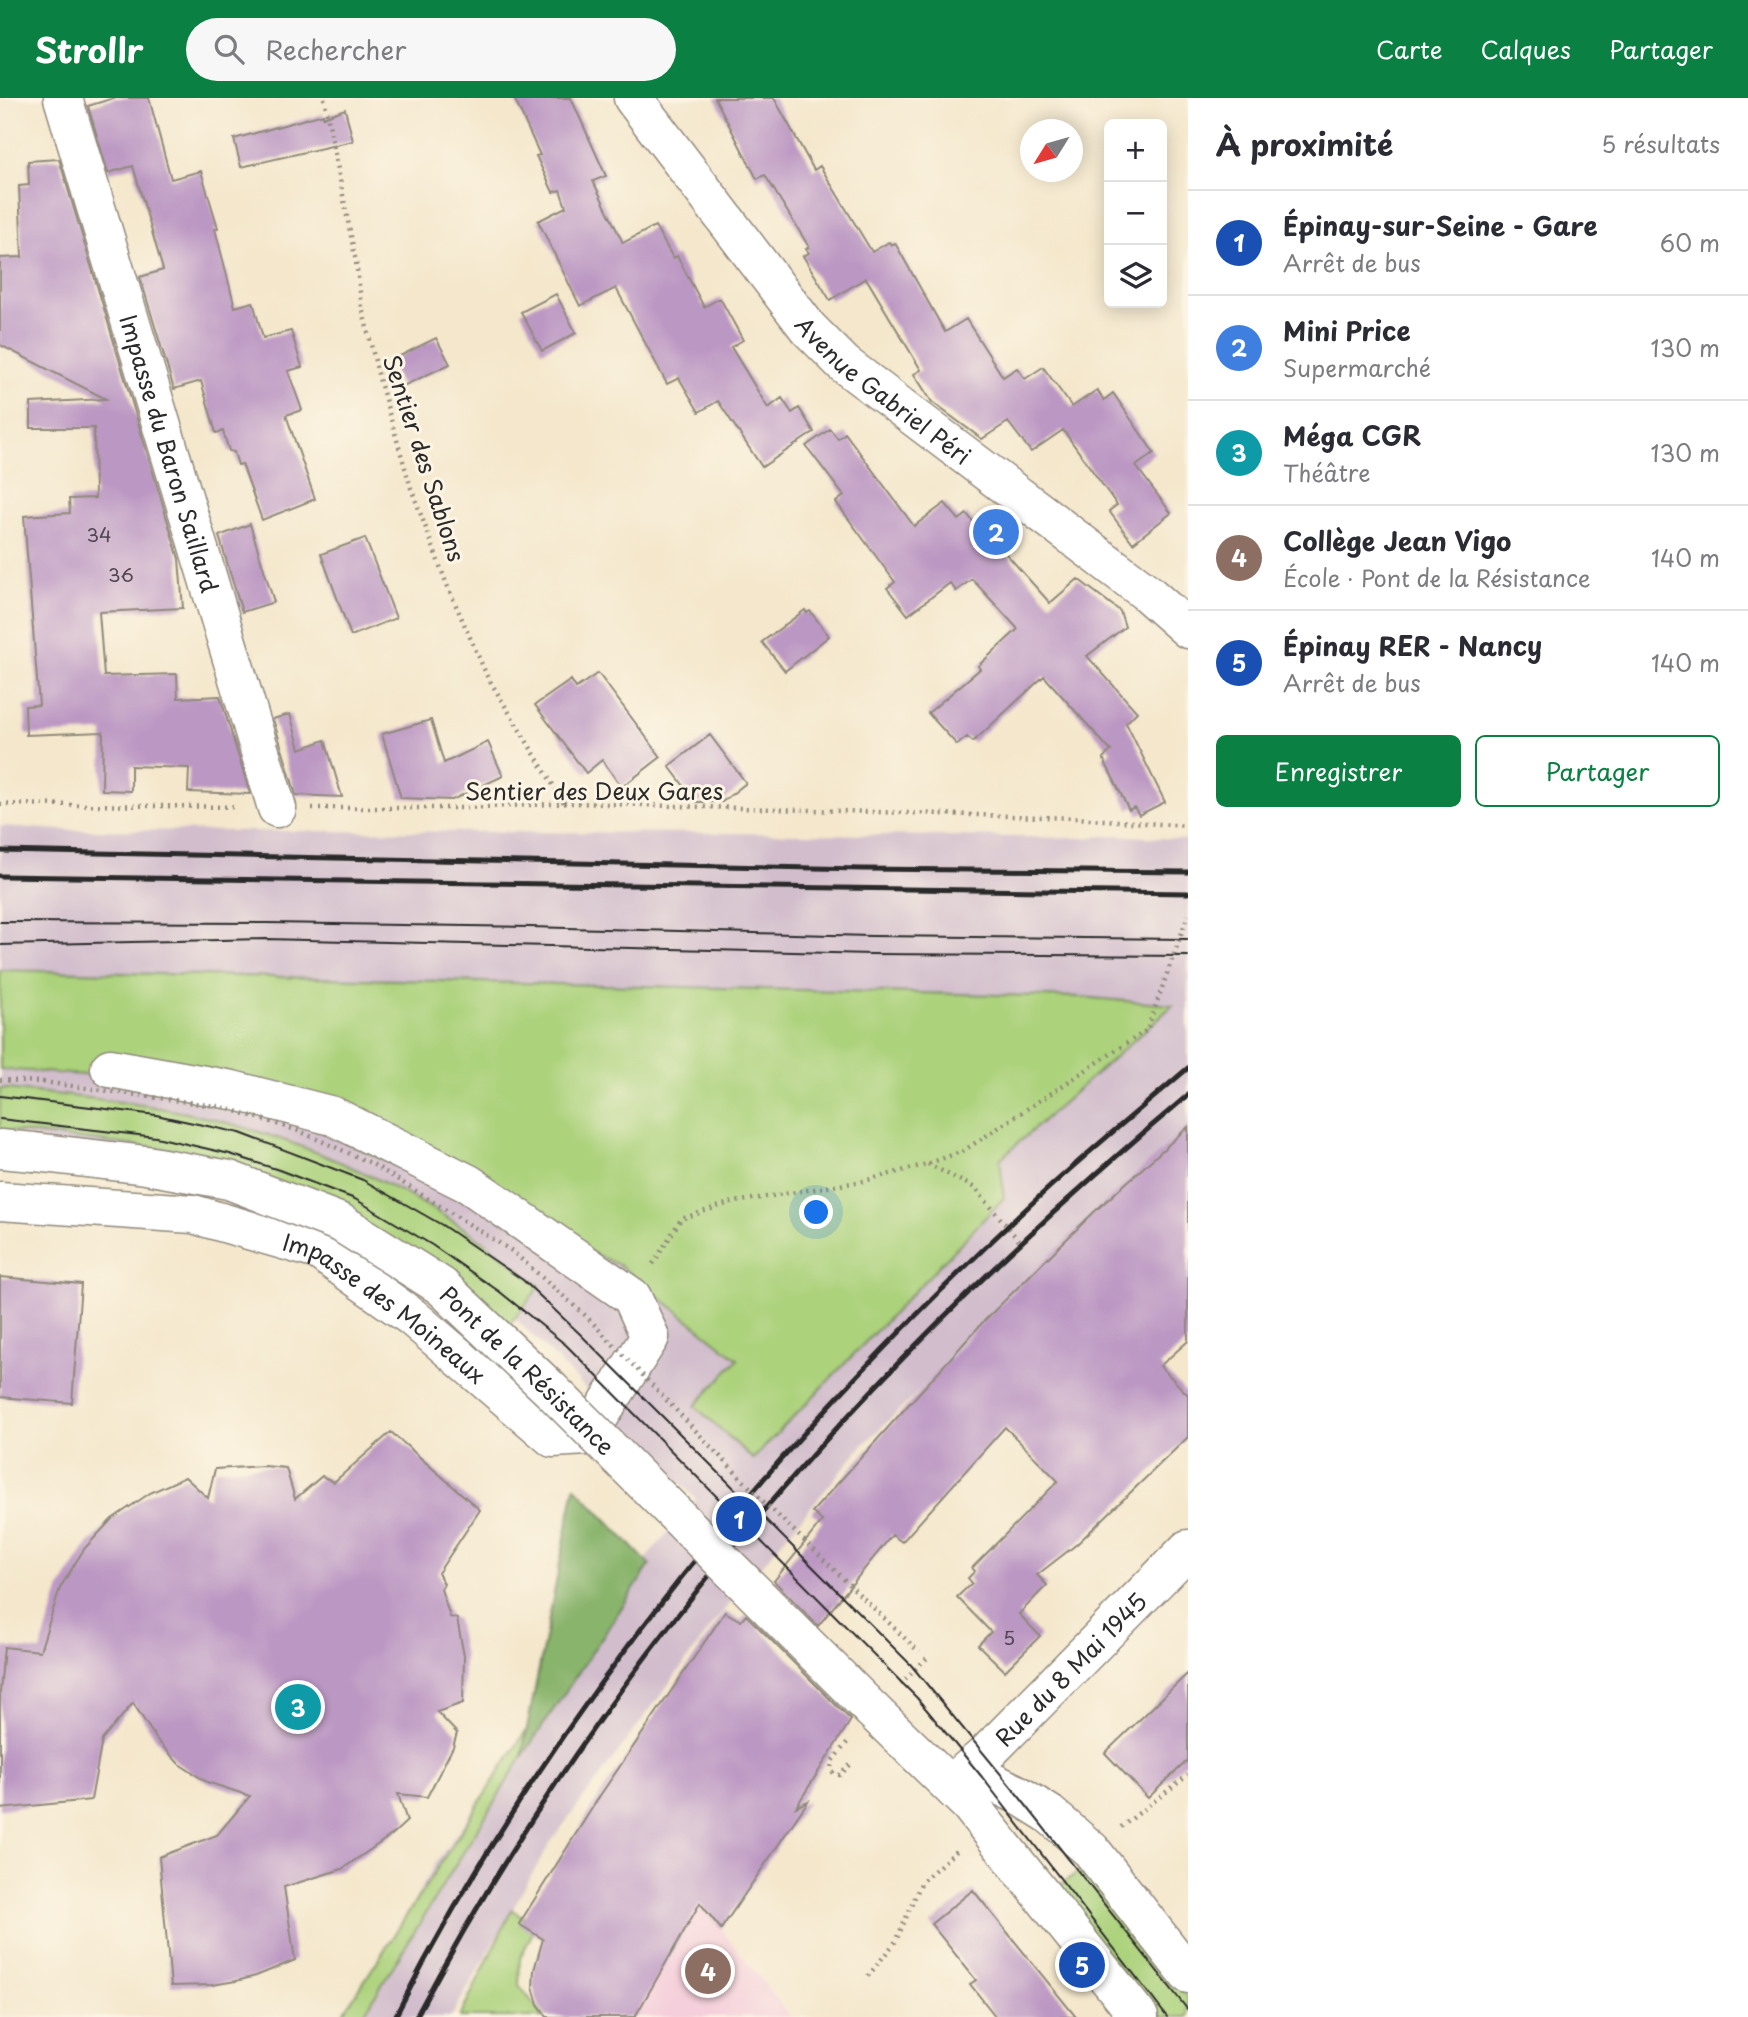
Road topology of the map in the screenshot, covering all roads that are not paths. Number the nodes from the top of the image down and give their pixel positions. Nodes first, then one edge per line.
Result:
1 (63, 98) edge
2 (633, 98) edge
3 (1188, 629) edge
4 (277, 808) road end
5 (110, 1068) dead end
6 (17, 1151) edge
7 (0, 1201) edge
8 (1188, 1549) edge
9 (951, 1784) junction
10 (1049, 1814) junction
11 (996, 1838) junction
12 (1188, 1974) edge
13 (1139, 2017) edge

1 - 4 street, Impasse du Baron Saillard
2 - 3 street, Avenue Gabriel Péri
5 - 7 street, Impasse des Moineaux
6 - 9 street, Pont de la Résistance, bridge
8 - 9 street, Rue du 8 Mai 1945
9 - 10 street
9 - 11 street, Pont de la Résistance
10 - 11 street
10 - 12 street
11 - 13 street, Pont de la Résistance

